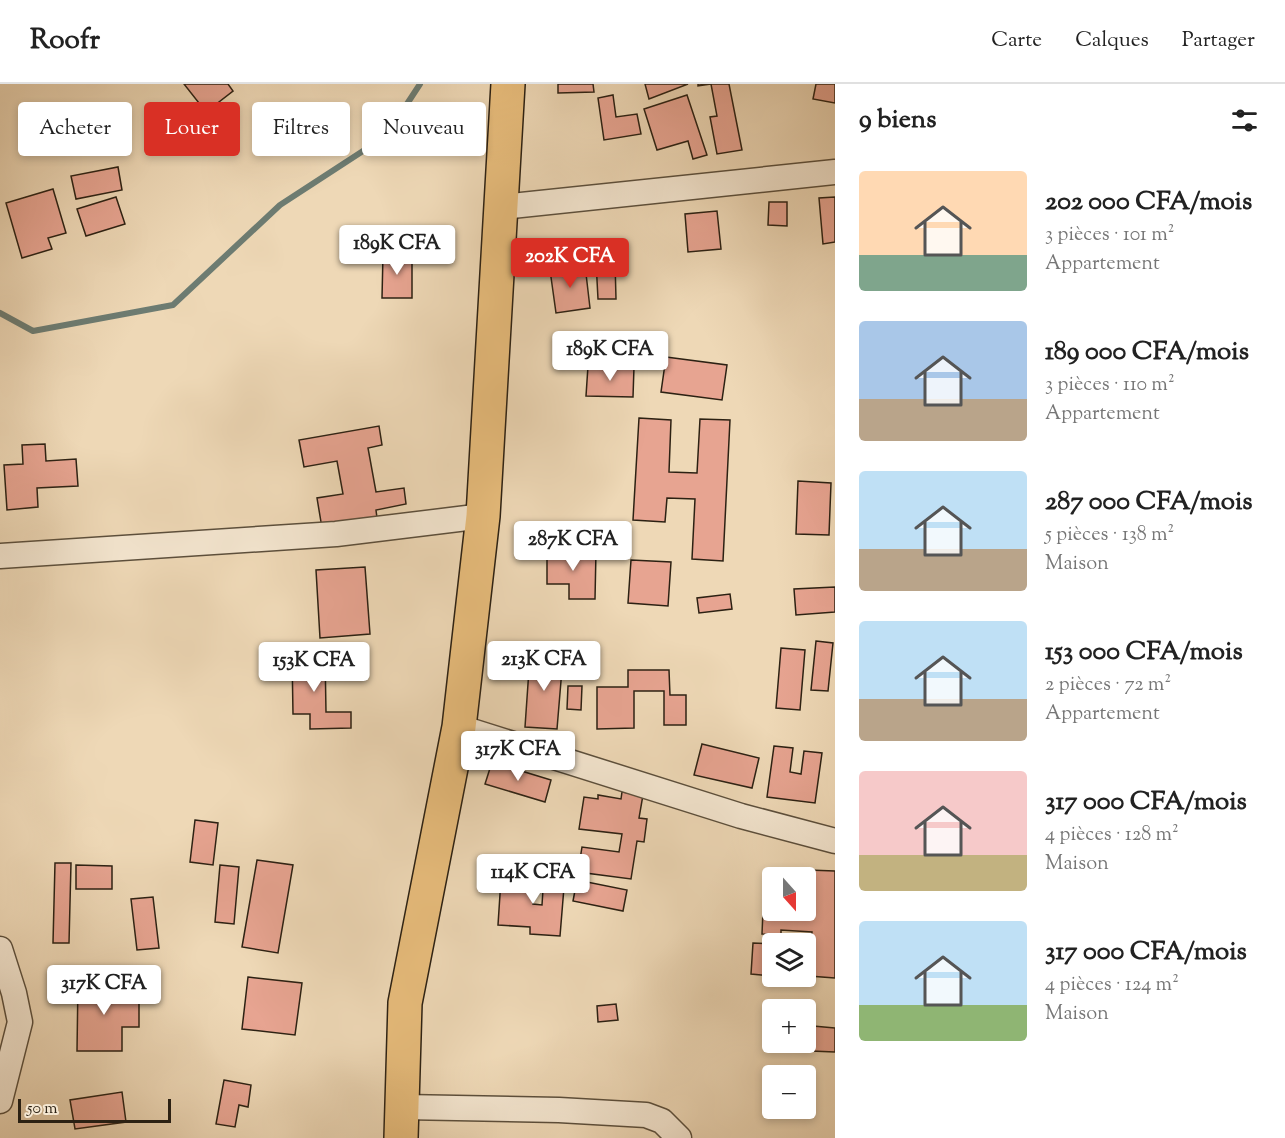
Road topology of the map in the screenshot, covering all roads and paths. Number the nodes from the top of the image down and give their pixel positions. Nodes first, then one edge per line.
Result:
1 (508, 84) edge
2 (835, 172) edge
3 (502, 207) junction
4 (483, 516) junction
5 (0, 556) edge
6 (459, 727) junction
7 (835, 841) edge
8 (0, 949) edge
9 (0, 1101) edge
10 (402, 1123) edge
11 (679, 1138) edge

1 - 3 main road
2 - 3 street
3 - 4 main road
4 - 5 street
4 - 6 main road
6 - 7 street
6 - 10 main road
8 - 9 street
10 - 11 street

